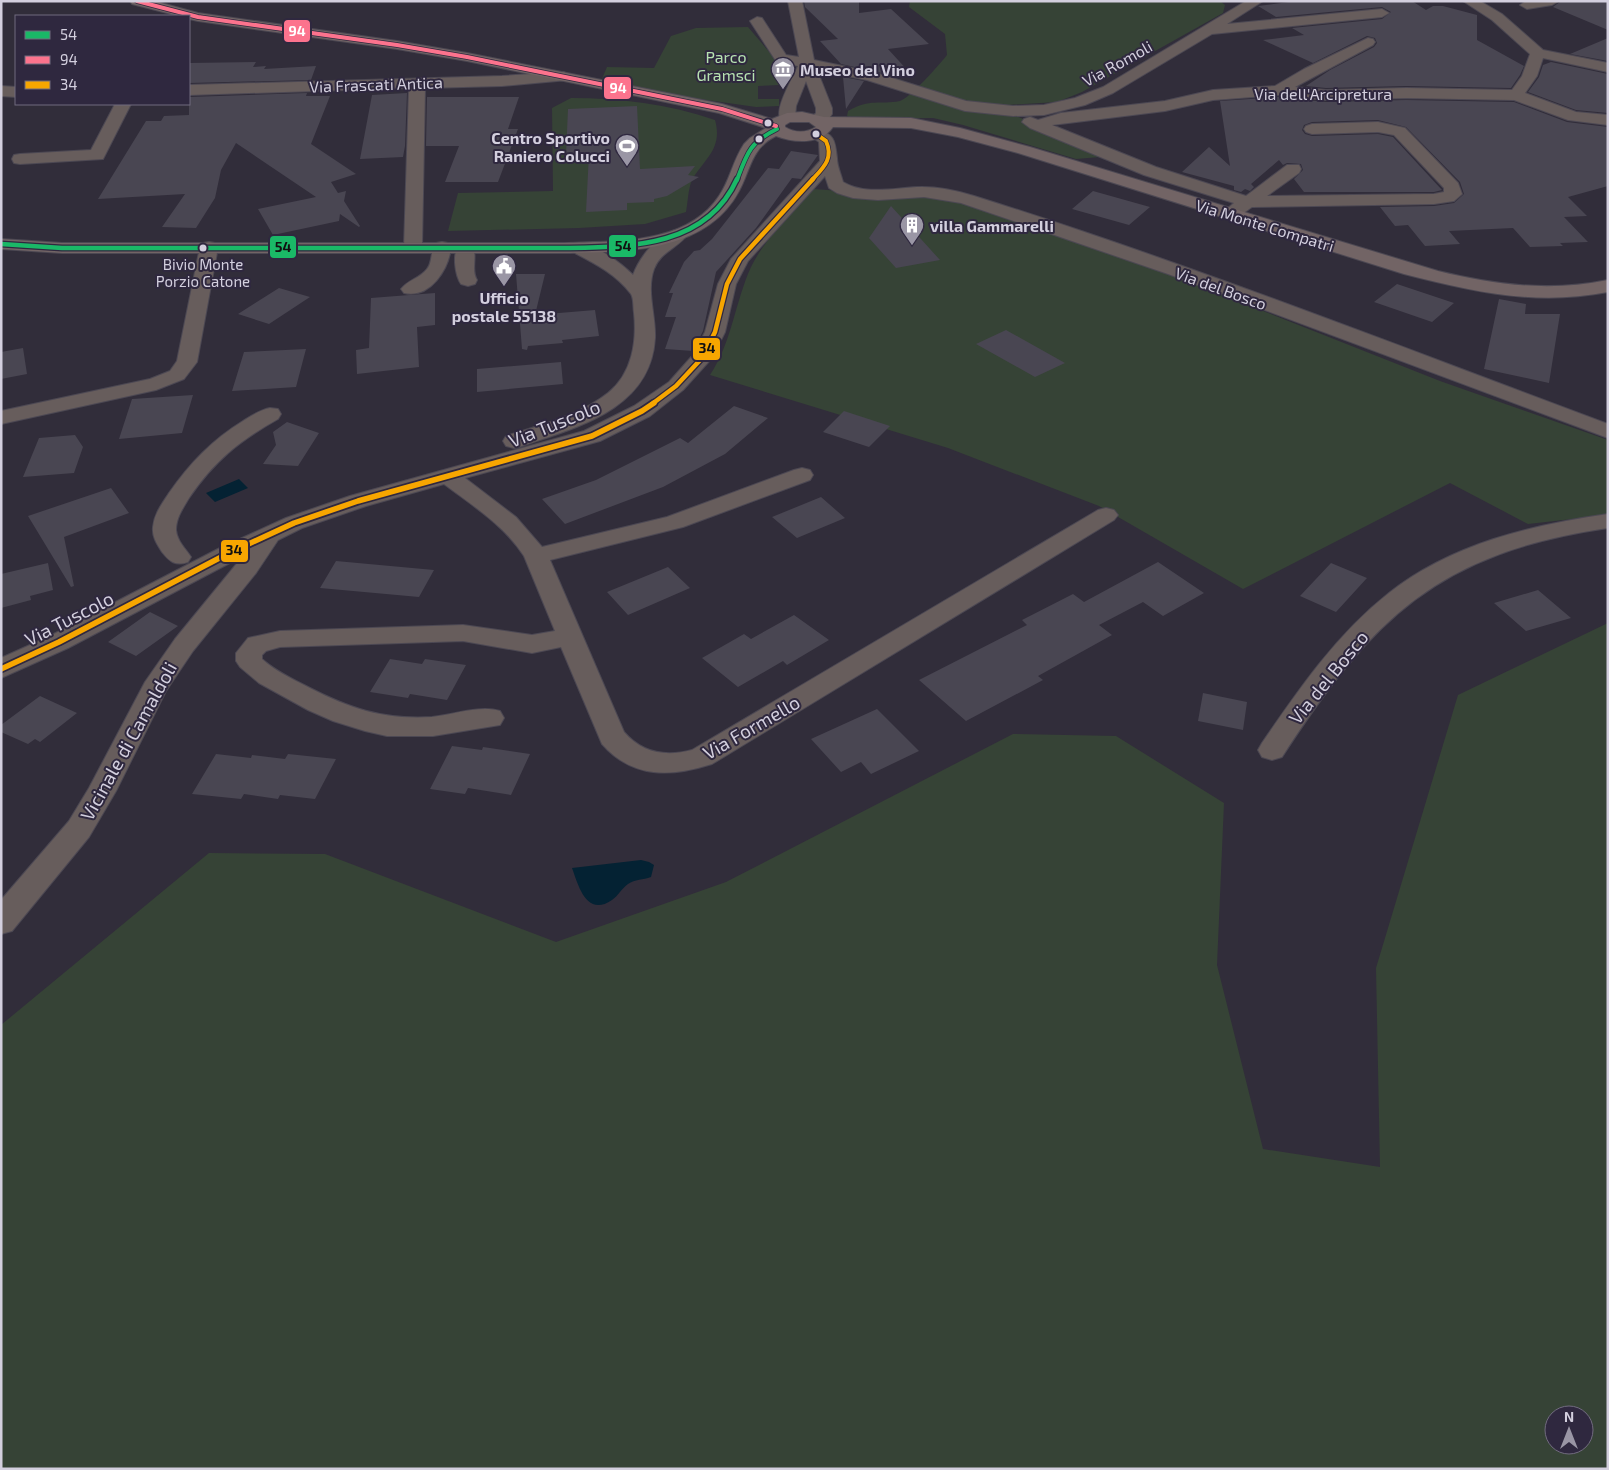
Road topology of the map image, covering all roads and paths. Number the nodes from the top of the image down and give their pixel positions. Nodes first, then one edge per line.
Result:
1 (137, 1) edge
2 (795, 1) edge
3 (1256, 1) edge
4 (1470, 1) edge
5 (1552, 1) edge
6 (1527, 5) dead end
7 (1318, 7) dead end
8 (1382, 13) dead end
9 (1335, 18) junction
10 (757, 22) dead end
11 (1349, 28) dead end
12 (1205, 31) junction
13 (1368, 42) dead end
14 (1538, 53) junction
15 (807, 63) junction
16 (1608, 68) edge
17 (563, 77) junction
18 (417, 83) junction
19 (190, 90) edge
20 (1280, 90) junction
21 (1, 91) edge
22 (15, 92) edge
23 (1516, 95) junction
24 (122, 105) edge
25 (1003, 111) junction
26 (1608, 120) edge
27 (781, 123) junction
28 (1036, 125) junction
29 (817, 129) junction
30 (1312, 129) dead end
31 (20, 159) dead end
32 (830, 166) junction
33 (1292, 169) dead end
34 (738, 174) junction
35 (1248, 202) junction
36 (1230, 214) junction
37 (679, 234) junction
38 (1, 244) edge
39 (209, 247) junction
40 (413, 247) junction
41 (442, 247) junction
42 (466, 248) junction
43 (579, 248) junction
44 (468, 280) dead end
45 (1608, 286) edge
46 (411, 289) dead end
47 (639, 292) junction
48 (270, 414) dead end
49 (1, 418) edge
50 (1608, 432) edge
51 (802, 475) dead end
52 (448, 476) junction
53 (1106, 516) dead end
54 (1608, 521) edge
55 (270, 533) junction
56 (536, 556) junction
57 (180, 557) junction
58 (570, 637) junction
59 (1, 651) edge
60 (1, 669) edge
61 (490, 718) dead end
62 (1272, 750) dead end
63 (1, 922) edge

1 - 17 main road
2 - 15 street
3 - 12 street, Via Romoli
4 - 14 street
5 - 6 street
7 - 9 street
8 - 9 street
9 - 11 street
9 - 12 street
10 - 15 street, Via Romoli
12 - 25 street, Via Romoli
13 - 20 street
14 - 16 street
14 - 23 street
15 - 25 street, Via Romoli
15 - 27 street
15 - 29 street
17 - 18 street, Via Frascati Antica
17 - 27 main road
18 - 19 street, Via Frascati Antica
18 - 40 street
20 - 23 street, Via dell'Arcipretura
20 - 28 street, Via dell'Arcipretura
21 - 22 street
23 - 26 street, Via dell'Arcipretura
24 - 31 street
25 - 28 street
27 - 29 main road
27 - 34 main road
28 - 35 street
29 - 32 street
29 - 34 main road
29 - 36 main road, Via Monte Compatri
30 - 35 street
32 - 50 street, Via del Bosco
32 - 52 street
33 - 35 street
34 - 37 main road
35 - 36 street
36 - 45 main road, Via Monte Compatri
37 - 43 main road
37 - 47 street
38 - 39 main road
39 - 40 main road
39 - 49 street
40 - 41 main road
41 - 42 main road
41 - 46 street
42 - 43 main road
42 - 44 street
43 - 47 street
47 - 57 street, Via Tuscolo
48 - 57 street
51 - 56 street
52 - 55 street
52 - 56 street, Via Formello
53 - 58 street, Via Formello
54 - 62 street, Via del Bosco
55 - 60 street
55 - 63 street, Vicinale di Camaldoli
56 - 58 street, Via Formello
57 - 59 street, Via Tuscolo
58 - 61 street

